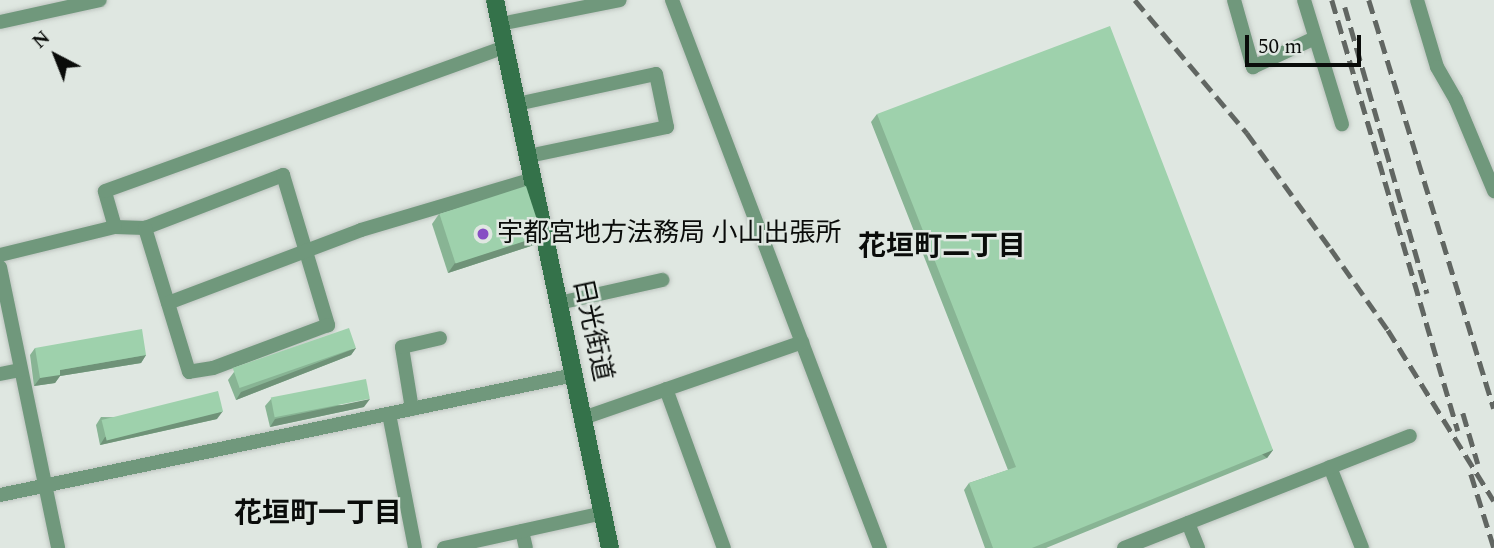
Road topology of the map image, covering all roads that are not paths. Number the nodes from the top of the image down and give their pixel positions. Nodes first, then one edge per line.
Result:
1 (100, 0) edge
2 (495, 0) edge
3 (620, 0) edge
4 (672, 0) edge
5 (1234, 0) edge
6 (1304, 0) edge
7 (1417, 0) edge
8 (0, 22) edge
9 (500, 24) junction
10 (1315, 37) junction
11 (505, 47) junction
12 (517, 104) junction
13 (1342, 124) dead end
14 (528, 156) junction
15 (533, 179) junction
16 (1494, 191) edge
17 (115, 228) junction
18 (145, 228) junction
19 (306, 251) junction
20 (0, 255) edge
21 (0, 267) edge
22 (663, 280) dead end
23 (168, 303) junction
24 (559, 303) junction
25 (440, 338) dead end
26 (802, 342) junction
27 (21, 370) junction
28 (0, 374) edge
29 (574, 375) junction
30 (666, 389) junction
31 (412, 409) junction
32 (390, 414) junction
33 (583, 418) junction
34 (1410, 436) dead end
35 (1330, 467) junction
36 (46, 485) junction
37 (0, 495) edge
38 (603, 513) junction
39 (1188, 523) junction
40 (522, 531) junction
41 (58, 548) edge
42 (415, 548) edge
43 (444, 548) edge
44 (526, 548) edge
45 (610, 548) edge
46 (724, 548) edge
47 (880, 548) edge
48 (1124, 548) edge
49 (1198, 548) edge
50 (1362, 548) edge

1 - 8 street
2 - 9 main road, 日光街道
3 - 9 street
4 - 26 street
5 - 10 street
6 - 10 street
7 - 16 street
9 - 11 main road, 日光街道
10 - 13 street
11 - 12 main road, 日光街道
11 - 17 street
12 - 14 main road, 日光街道
12 - 14 street
14 - 15 main road, 日光街道
15 - 19 street
15 - 24 main road, 日光街道
17 - 18 street
17 - 20 street
18 - 19 street
18 - 23 street
19 - 23 street
19 - 23 street
21 - 27 street
22 - 24 street
24 - 29 main road, 日光街道
25 - 31 street
26 - 30 street
26 - 47 street
27 - 28 street
27 - 36 street
29 - 31 street
29 - 33 main road, 日光街道
30 - 33 street
30 - 46 street
31 - 32 street
32 - 36 street
32 - 42 street
33 - 38 main road, 日光街道
34 - 35 street
35 - 39 street
35 - 50 street
36 - 37 street
36 - 41 street
38 - 40 street
38 - 45 main road, 日光街道
39 - 48 street
39 - 49 street
40 - 43 street
40 - 44 street

